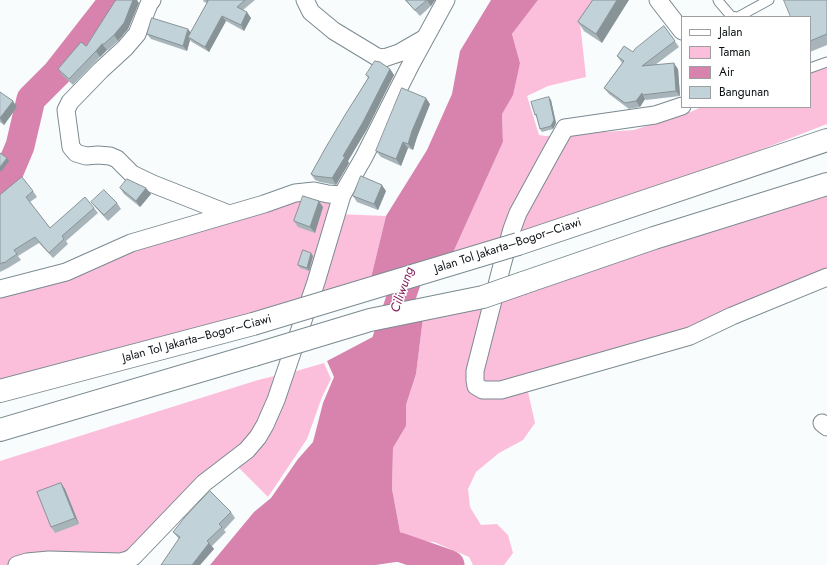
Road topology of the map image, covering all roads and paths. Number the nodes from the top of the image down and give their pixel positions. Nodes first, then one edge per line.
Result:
1 (152, 0) edge
2 (305, 0) edge
3 (446, 0) edge
4 (658, 0) edge
5 (718, 0) edge
6 (769, 0) edge
7 (731, 16) edge
8 (739, 16) edge
9 (681, 30) edge
10 (425, 38) junction
11 (827, 62) edge
12 (811, 68) edge
13 (681, 106) edge
14 (827, 124) edge
15 (827, 140) edge
16 (827, 184) edge
17 (342, 195) junction
18 (662, 196) junction
19 (229, 214) junction
20 (827, 277) edge
21 (0, 289) edge
22 (0, 391) edge
23 (0, 430) edge
24 (130, 563) edge
25 (17, 565) edge

1 - 19 street
2 - 10 street
3 - 10 street
4 - 9 street
5 - 7 lane
6 - 8 lane
10 - 17 street
11 - 12 lane
13 - 20 street
14 - 18 highway
15 - 18 highway, Jalan Tol Jakarta–Bogor–Ciawi
16 - 23 highway, bridge
17 - 19 street
17 - 24 street
18 - 22 highway, Jalan Tol Jakarta–Bogor–Ciawi, bridge
19 - 21 street
24 - 25 street

